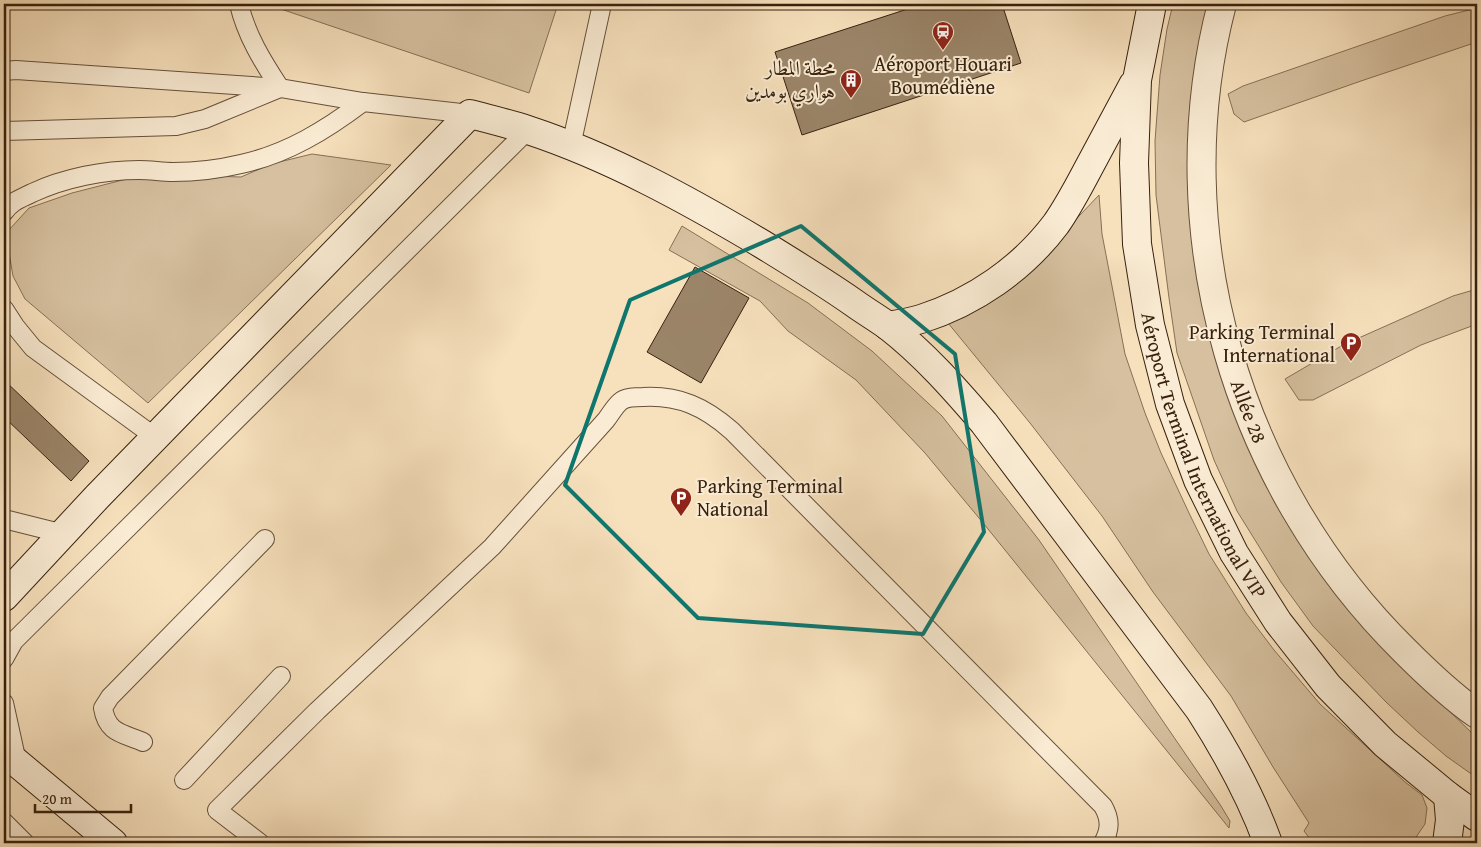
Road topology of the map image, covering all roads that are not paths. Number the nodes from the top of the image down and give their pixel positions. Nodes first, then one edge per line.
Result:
1 (239, 4) edge
2 (602, 4) edge
3 (1152, 4) edge
4 (1222, 4) edge
5 (4, 72) edge
6 (1137, 80) junction
7 (280, 88) junction
8 (363, 102) junction
9 (470, 114) junction
10 (528, 130) junction
11 (4, 131) edge
12 (572, 146) junction
13 (4, 212) edge
14 (4, 309) edge
15 (888, 326) junction
16 (156, 437) junction
17 (4, 519) edge
18 (64, 534) junction
19 (265, 539) dead end
20 (4, 597) edge
21 (4, 659) edge
22 (281, 676) dead end
23 (4, 703) edge
24 (1477, 714) edge
25 (142, 742) dead end
26 (10, 757) edge
27 (184, 780) dead end
28 (1448, 796) junction
29 (1477, 817) edge
30 (4, 822) edge
31 (25, 843) edge
32 (113, 843) edge
33 (260, 843) edge
34 (1103, 843) edge
35 (1268, 843) edge
36 (1448, 843) edge

1 - 7 lane
2 - 12 lane
3 - 6 street, Aéroport Terminal International VIP
4 - 24 street, Allée 28
5 - 7 lane
6 - 15 street
6 - 28 street, Aéroport Terminal International VIP
7 - 8 lane
7 - 11 lane
8 - 9 lane
8 - 13 lane
9 - 10 street
9 - 16 street
10 - 12 street
10 - 21 lane
12 - 15 street
14 - 16 lane
15 - 35 street
16 - 18 street
17 - 18 lane
18 - 20 street
19 - 25 lane
22 - 27 lane
23 - 26 lane
26 - 32 street
28 - 29 street, Aéroport Terminal International VIP
28 - 36 street
30 - 31 lane
33 - 34 lane

